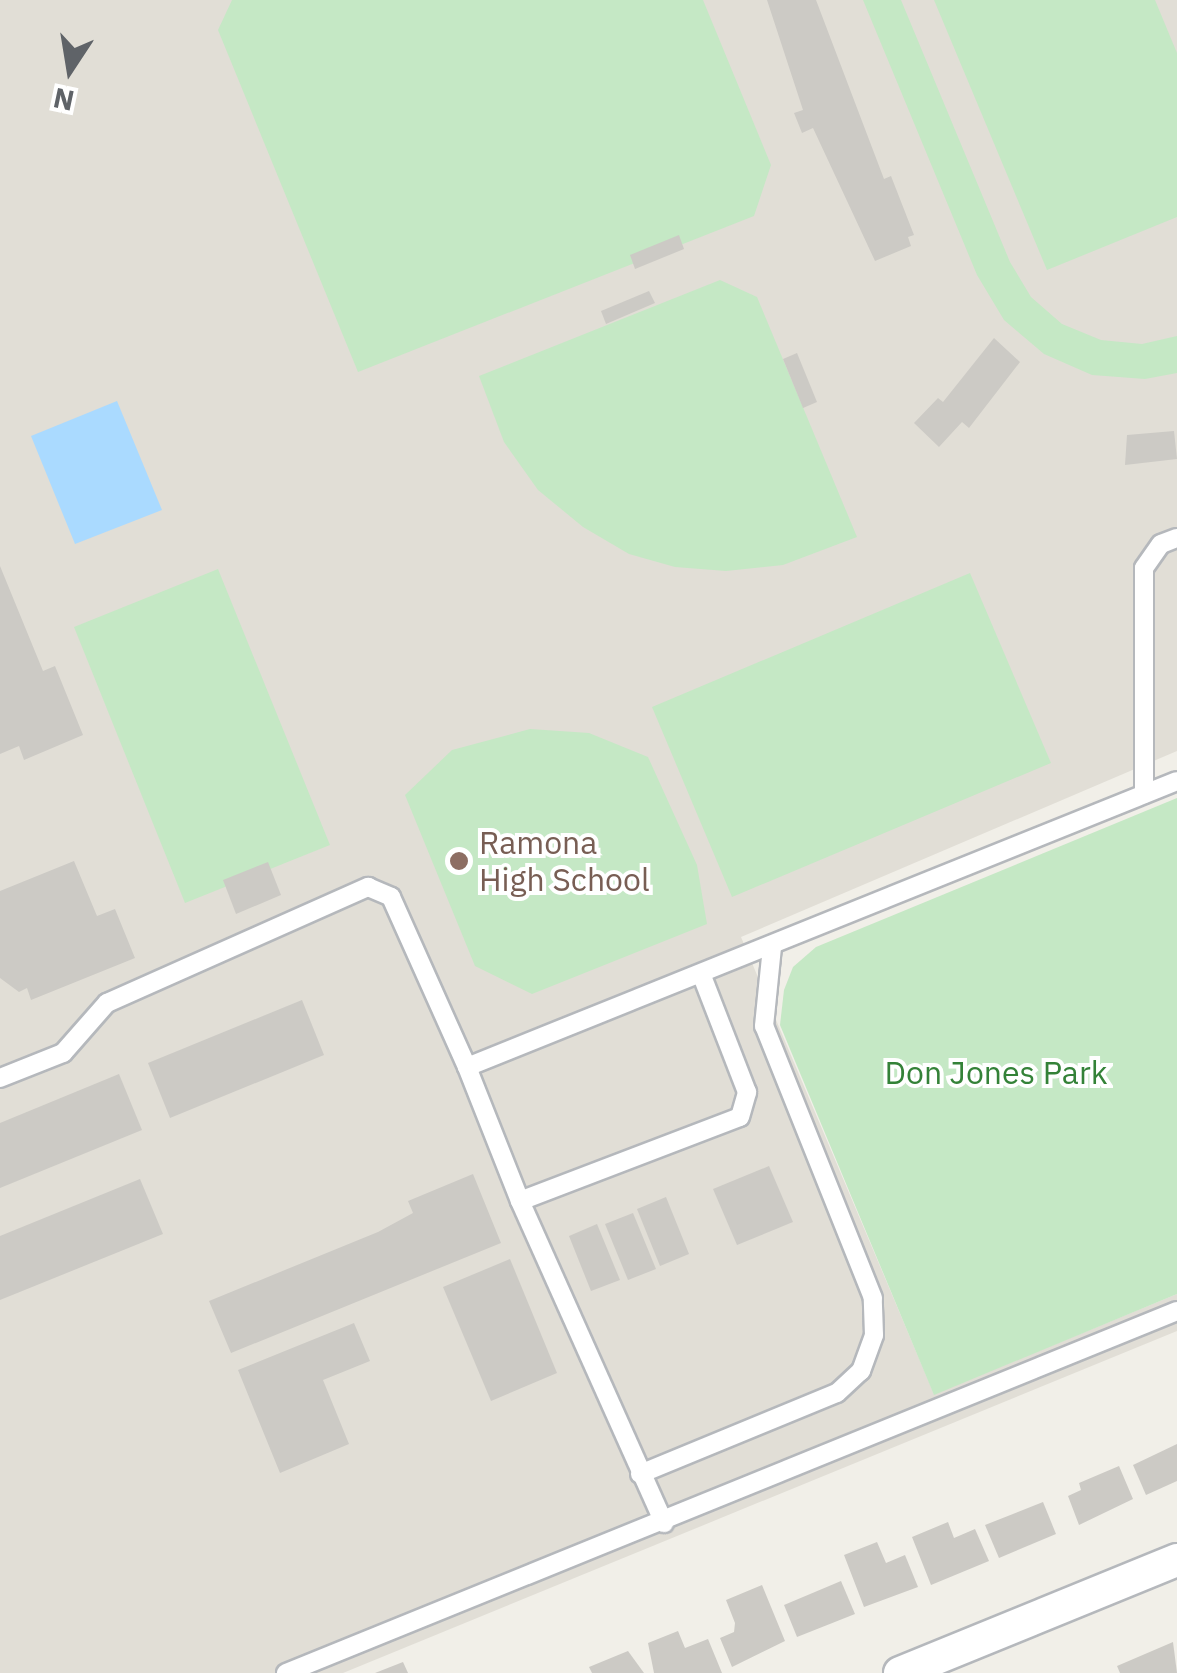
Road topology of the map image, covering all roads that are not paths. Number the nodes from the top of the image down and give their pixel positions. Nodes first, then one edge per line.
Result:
1 (1177, 538) edge
2 (1177, 780) edge
3 (1144, 794) junction
4 (772, 946) junction
5 (702, 976) junction
6 (467, 1067) junction
7 (0, 1078) edge
8 (520, 1201) junction
9 (1177, 1311) edge
10 (640, 1474) junction
11 (664, 1523) junction
12 (1177, 1560) edge
13 (286, 1673) edge
14 (900, 1673) edge

1 - 3 lane
2 - 3 lane
3 - 4 lane
4 - 5 lane
4 - 10 lane
5 - 6 lane
5 - 8 lane
6 - 7 lane
6 - 8 lane
8 - 10 lane
9 - 11 lane
10 - 11 lane
11 - 13 lane
12 - 14 street

